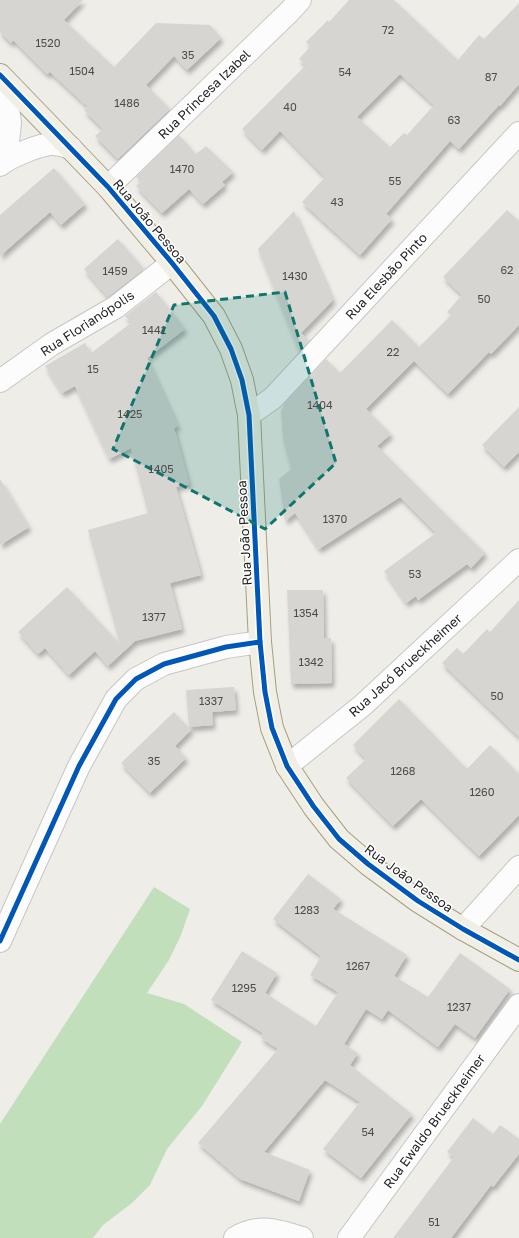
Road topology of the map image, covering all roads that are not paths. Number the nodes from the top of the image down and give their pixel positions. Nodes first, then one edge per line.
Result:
1 (300, 0) edge
2 (0, 75) edge
3 (0, 81) edge
4 (519, 133) edge
5 (71, 148) junction
6 (3, 162) edge
7 (108, 187) junction
8 (172, 263) junction
9 (0, 381) edge
10 (249, 415) junction
11 (519, 560) edge
12 (260, 642) junction
13 (287, 766) junction
14 (519, 867) edge
15 (463, 929) junction
16 (0, 941) edge
17 (519, 960) edge
18 (519, 1005) edge
19 (235, 1238) edge
20 (302, 1238) edge
21 (349, 1238) edge

1 - 7 street, Rua Princesa Izabel
2 - 5 main road, Rua João Pessoa
3 - 6 street
4 - 10 street, Rua Elesbão Pinto
5 - 6 street
5 - 7 main road, Rua João Pessoa
7 - 8 main road, Rua João Pessoa
8 - 9 street, Rua Florianópolis
8 - 10 main road, Rua João Pessoa
10 - 12 main road, Rua João Pessoa
11 - 13 street, Rua Jacó Brueckheimer
12 - 13 main road, Rua João Pessoa
12 - 16 street
13 - 15 main road, Rua João Pessoa
14 - 15 street
15 - 17 main road, Rua João Pessoa
18 - 21 street, Rua Ewaldo Brueckheimer
19 - 20 street

